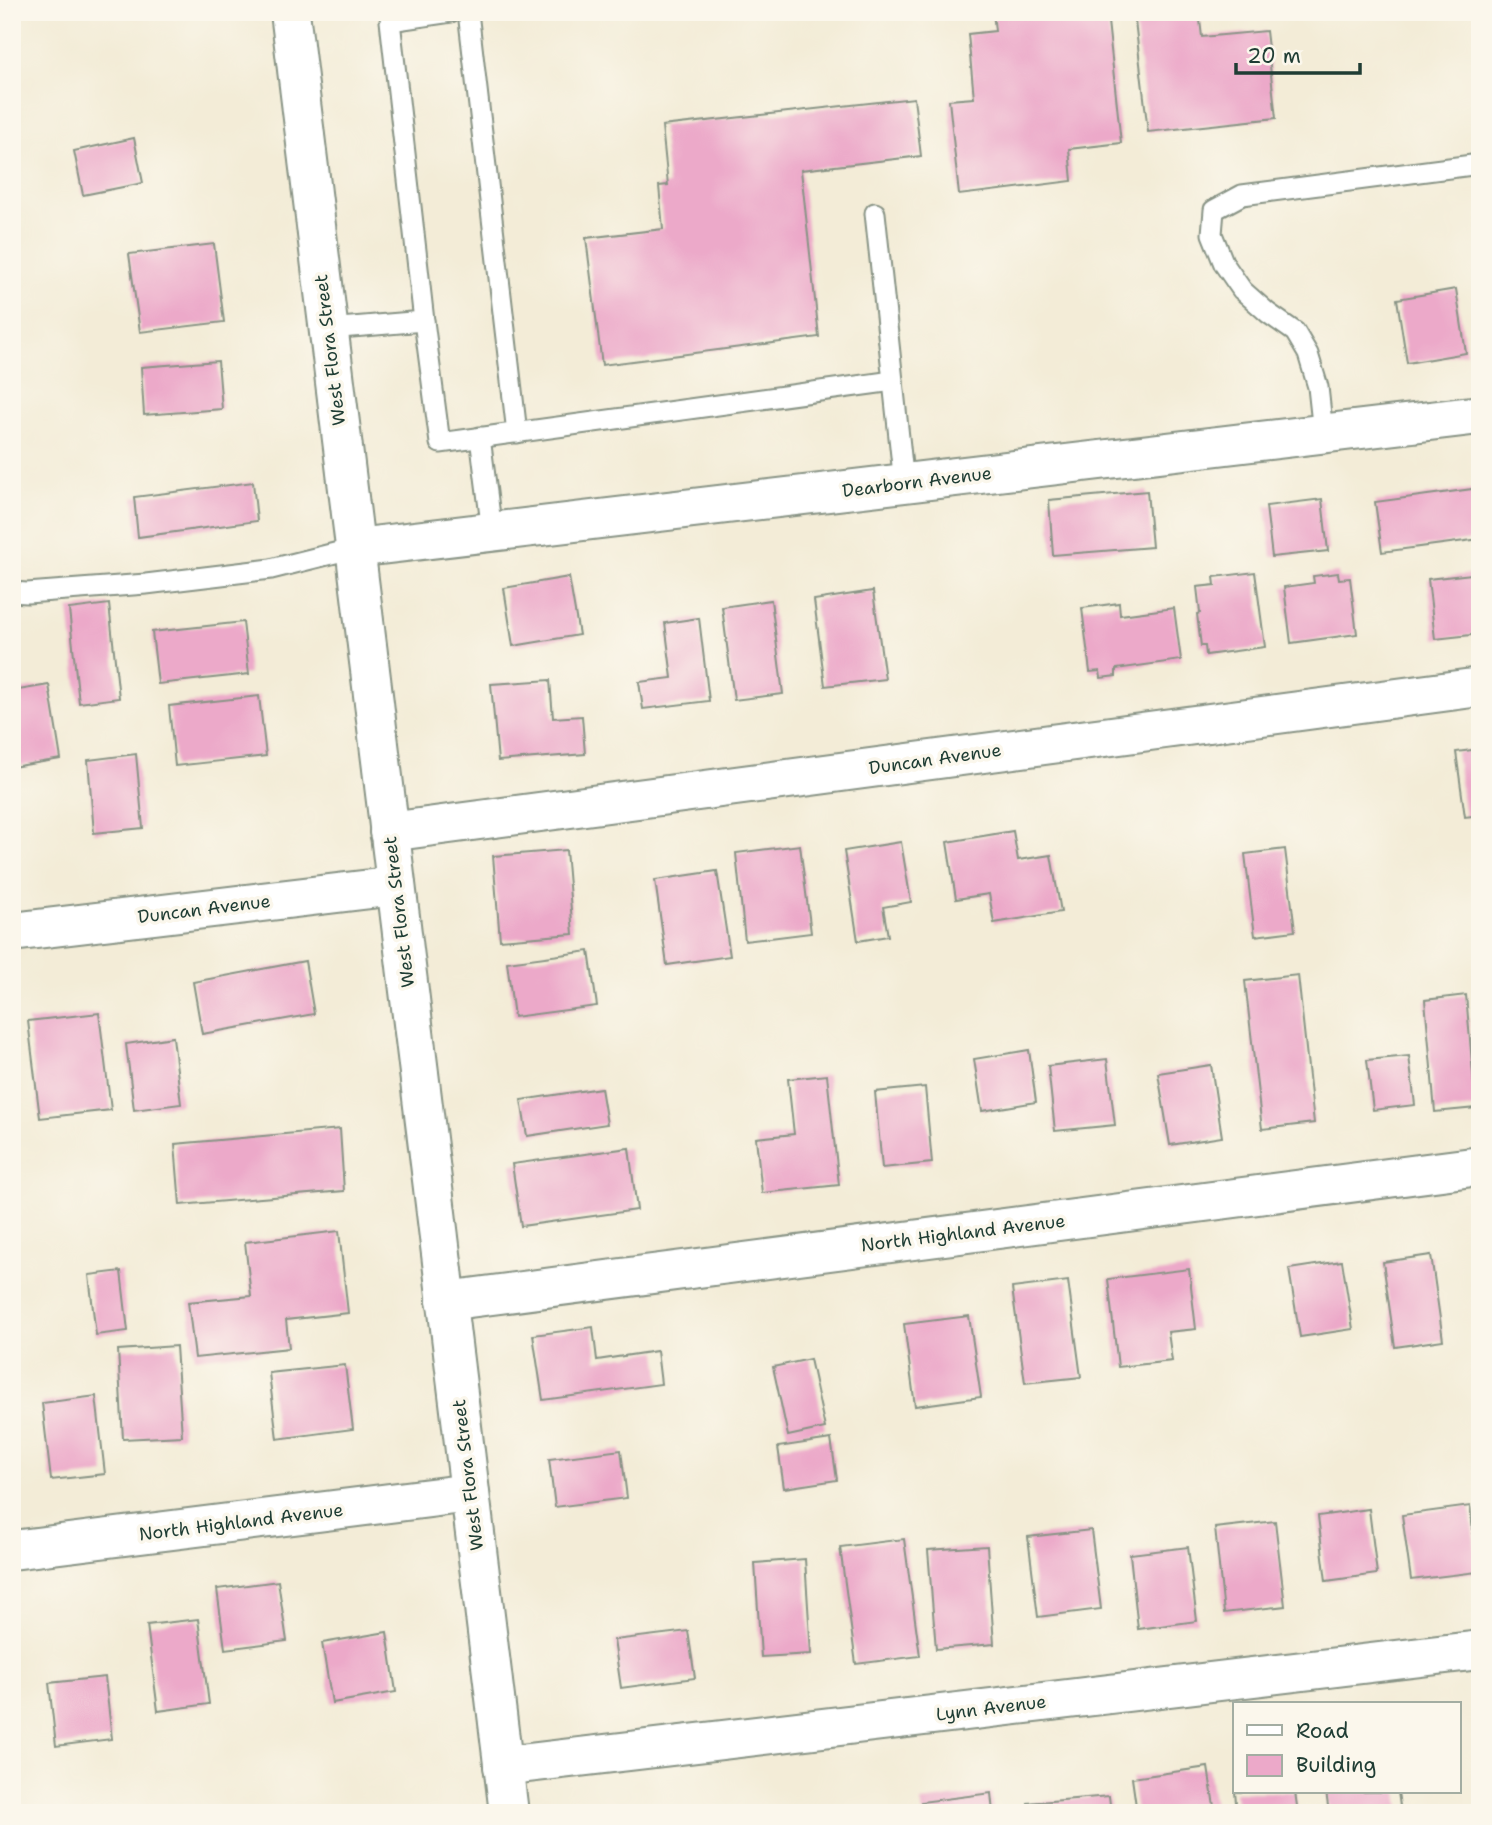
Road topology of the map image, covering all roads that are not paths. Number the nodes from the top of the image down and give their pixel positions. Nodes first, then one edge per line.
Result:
1 (289, 12) edge
2 (451, 12) edge
3 (468, 12) edge
4 (1480, 164) edge
5 (875, 213) dead end
6 (424, 321) junction
7 (328, 329) junction
8 (892, 381) junction
9 (1480, 415) edge
10 (517, 433) junction
11 (1323, 433) junction
12 (480, 437) junction
13 (904, 484) junction
14 (492, 532) junction
15 (355, 548) junction
16 (12, 592) edge
17 (1480, 687) edge
18 (389, 832) junction
19 (396, 886) junction
20 (12, 932) edge
21 (1480, 1166) edge
22 (446, 1301) junction
23 (470, 1493) junction
24 (12, 1550) edge
25 (1480, 1650) edge
26 (503, 1766) junction
27 (509, 1813) edge

1 - 7 street, West Flora Street
2 - 6 lane
3 - 10 lane
4 - 11 lane
5 - 8 lane
6 - 7 lane
6 - 12 lane
7 - 15 street, West Flora Street
8 - 10 lane
8 - 13 lane
9 - 11 street, Dearborn Avenue
10 - 12 lane
11 - 13 street, Dearborn Avenue
12 - 14 lane
13 - 14 street, Dearborn Avenue
14 - 15 street, Dearborn Avenue
15 - 16 lane
15 - 18 street, West Flora Street
17 - 18 street, Duncan Avenue
18 - 19 street, West Flora Street
19 - 20 street, Duncan Avenue
19 - 22 street, West Flora Street
21 - 22 street, North Highland Avenue
22 - 23 street, West Flora Street
23 - 24 street, North Highland Avenue
23 - 26 street, West Flora Street
25 - 26 street, Lynn Avenue
26 - 27 street, West Flora Street

